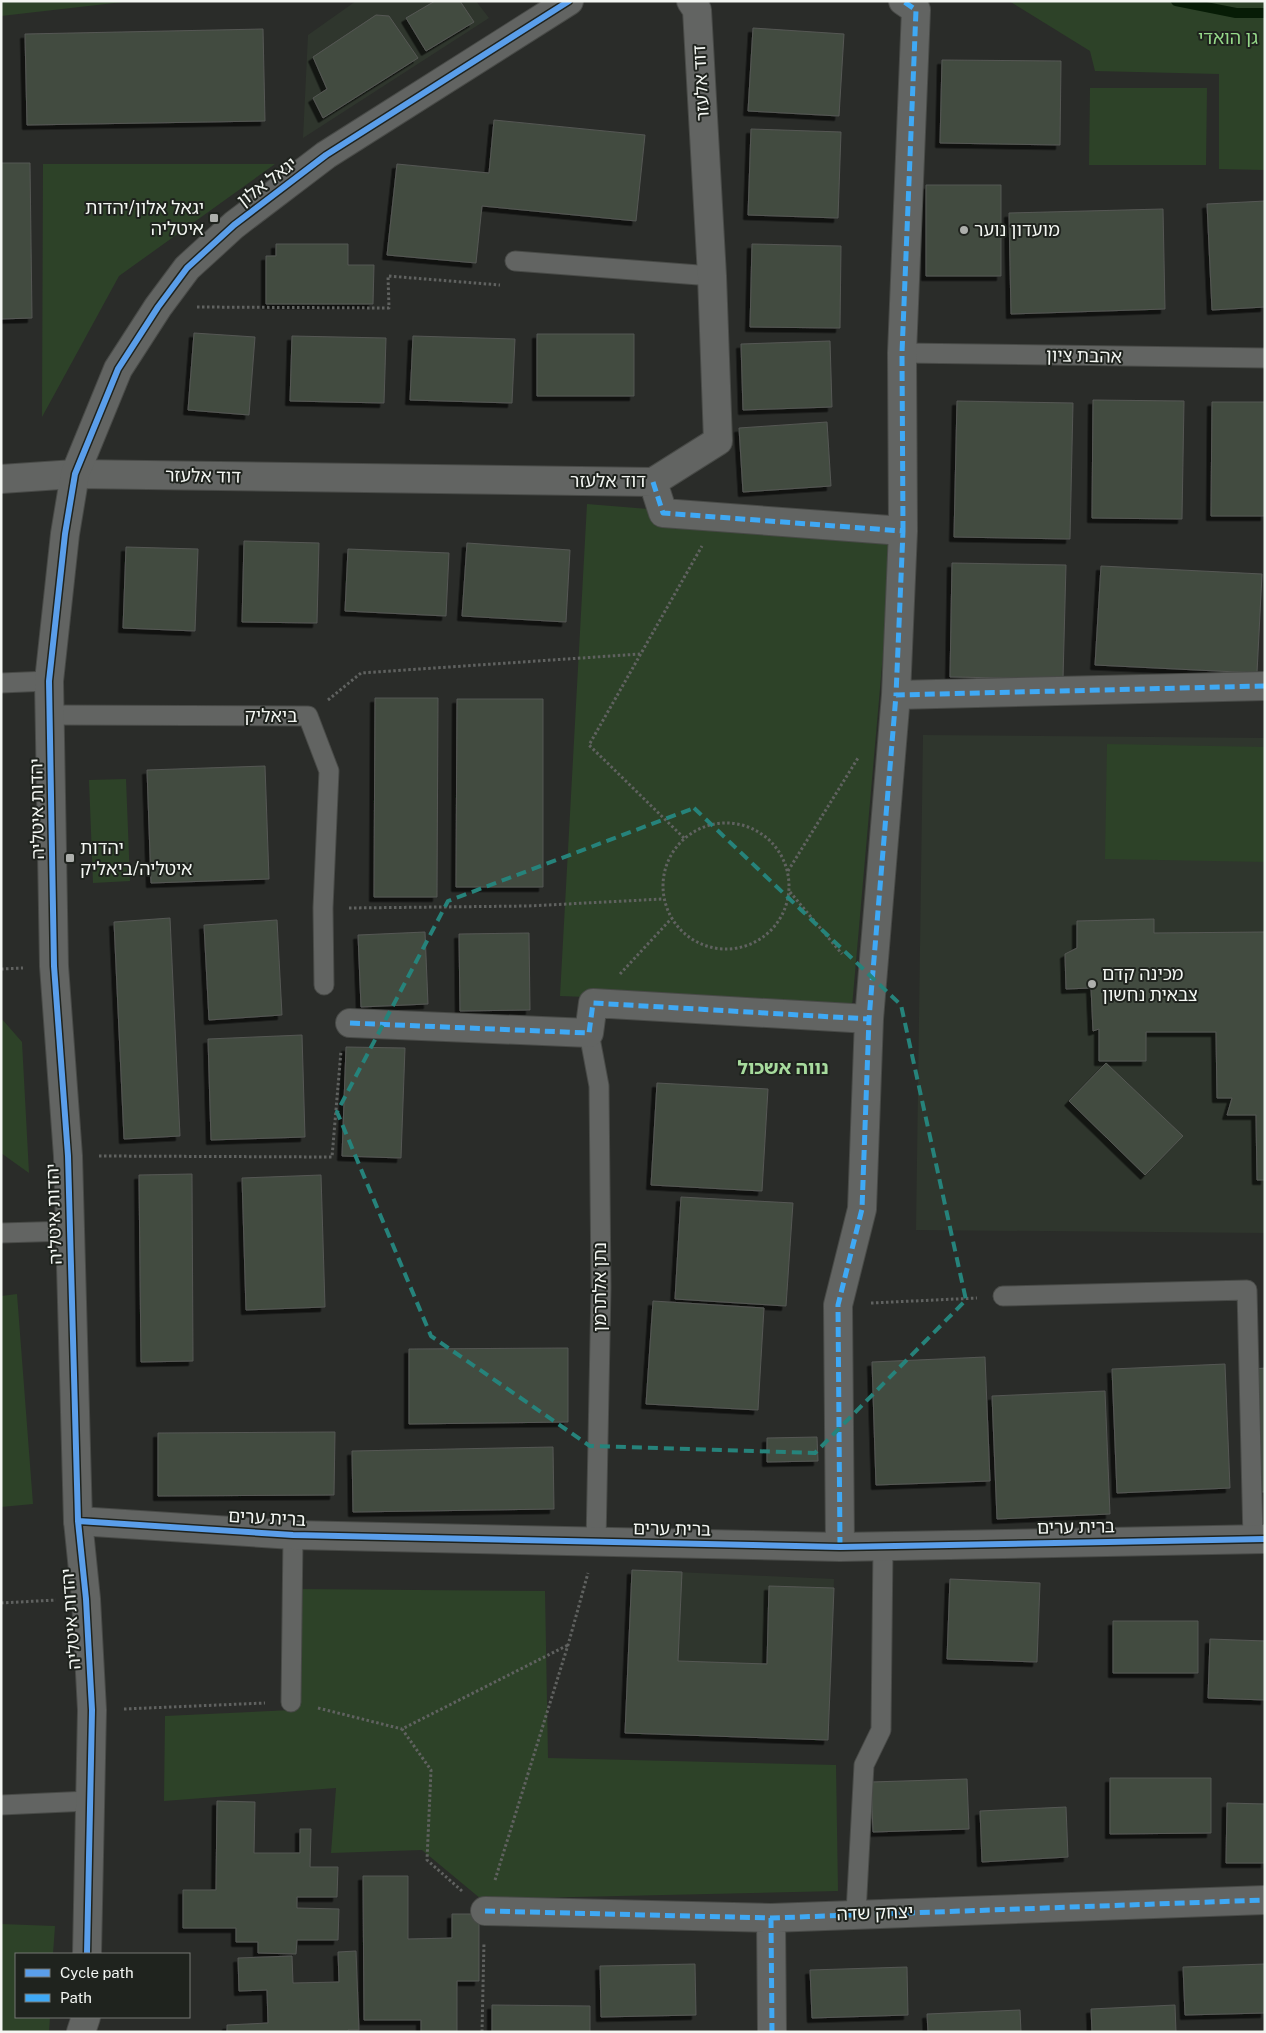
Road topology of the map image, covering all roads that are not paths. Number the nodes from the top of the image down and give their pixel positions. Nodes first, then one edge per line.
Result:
1 (569, 1) edge
2 (691, 1) edge
3 (912, 4) edge
4 (515, 261) road end
5 (712, 276) junction
6 (902, 354) junction
7 (1265, 358) edge
8 (75, 474) junction
9 (1, 480) edge
10 (653, 482) junction
11 (903, 531) junction
12 (48, 681) junction
13 (1, 683) edge
14 (1265, 686) edge
15 (896, 695) junction
16 (51, 715) junction
17 (324, 985) dead end
18 (869, 1019) junction
19 (350, 1023) road end
20 (589, 1033) junction
21 (70, 1231) junction
22 (1, 1233) edge
23 (1256, 1290) edge
24 (1003, 1296) road end
25 (78, 1521) junction
26 (293, 1535) junction
27 (1259, 1539) edge
28 (596, 1543) junction
29 (840, 1546) junction
30 (883, 1546) junction
31 (290, 1702) road end
32 (89, 1801) junction
33 (1, 1805) edge
34 (1265, 1900) edge
35 (485, 1911) road end
36 (856, 1914) junction
37 (771, 1918) junction
38 (87, 1953) edge
39 (772, 2032) edge

1 - 8 street, יגאל אלון
2 - 5 street, דוד אלעזר
3 - 6 street
4 - 5 lane
5 - 10 street, דוד אלעזר
6 - 7 lane, אהבת ציון
6 - 11 street
8 - 9 street, דוד אלעזר
8 - 10 street, דוד אלעזר
8 - 12 street, יהדות איטליה
10 - 11 street
11 - 15 street
12 - 13 lane
12 - 16 street, יהדות איטליה
14 - 15 street
15 - 18 street
16 - 17 lane, ביאליק
16 - 21 street, יהדות איטליה
18 - 20 street
18 - 29 street
19 - 20 street
20 - 28 lane, נתן אלתרמן
21 - 22 lane
21 - 25 street, יהדות איטליה
23 - 24 lane
23 - 27 lane
25 - 26 street, ברית ערים
25 - 32 street, יהדות איטליה
26 - 28 street, ברית ערים
26 - 31 lane
27 - 30 street, ברית ערים
28 - 29 street, ברית ערים
29 - 30 street, ברית ערים
30 - 36 lane
32 - 33 lane
32 - 38 street, יהדות איטליה
34 - 36 street, יצחק שדה
35 - 37 street, יצחק שדה
36 - 37 street, יצחק שדה
37 - 39 street

